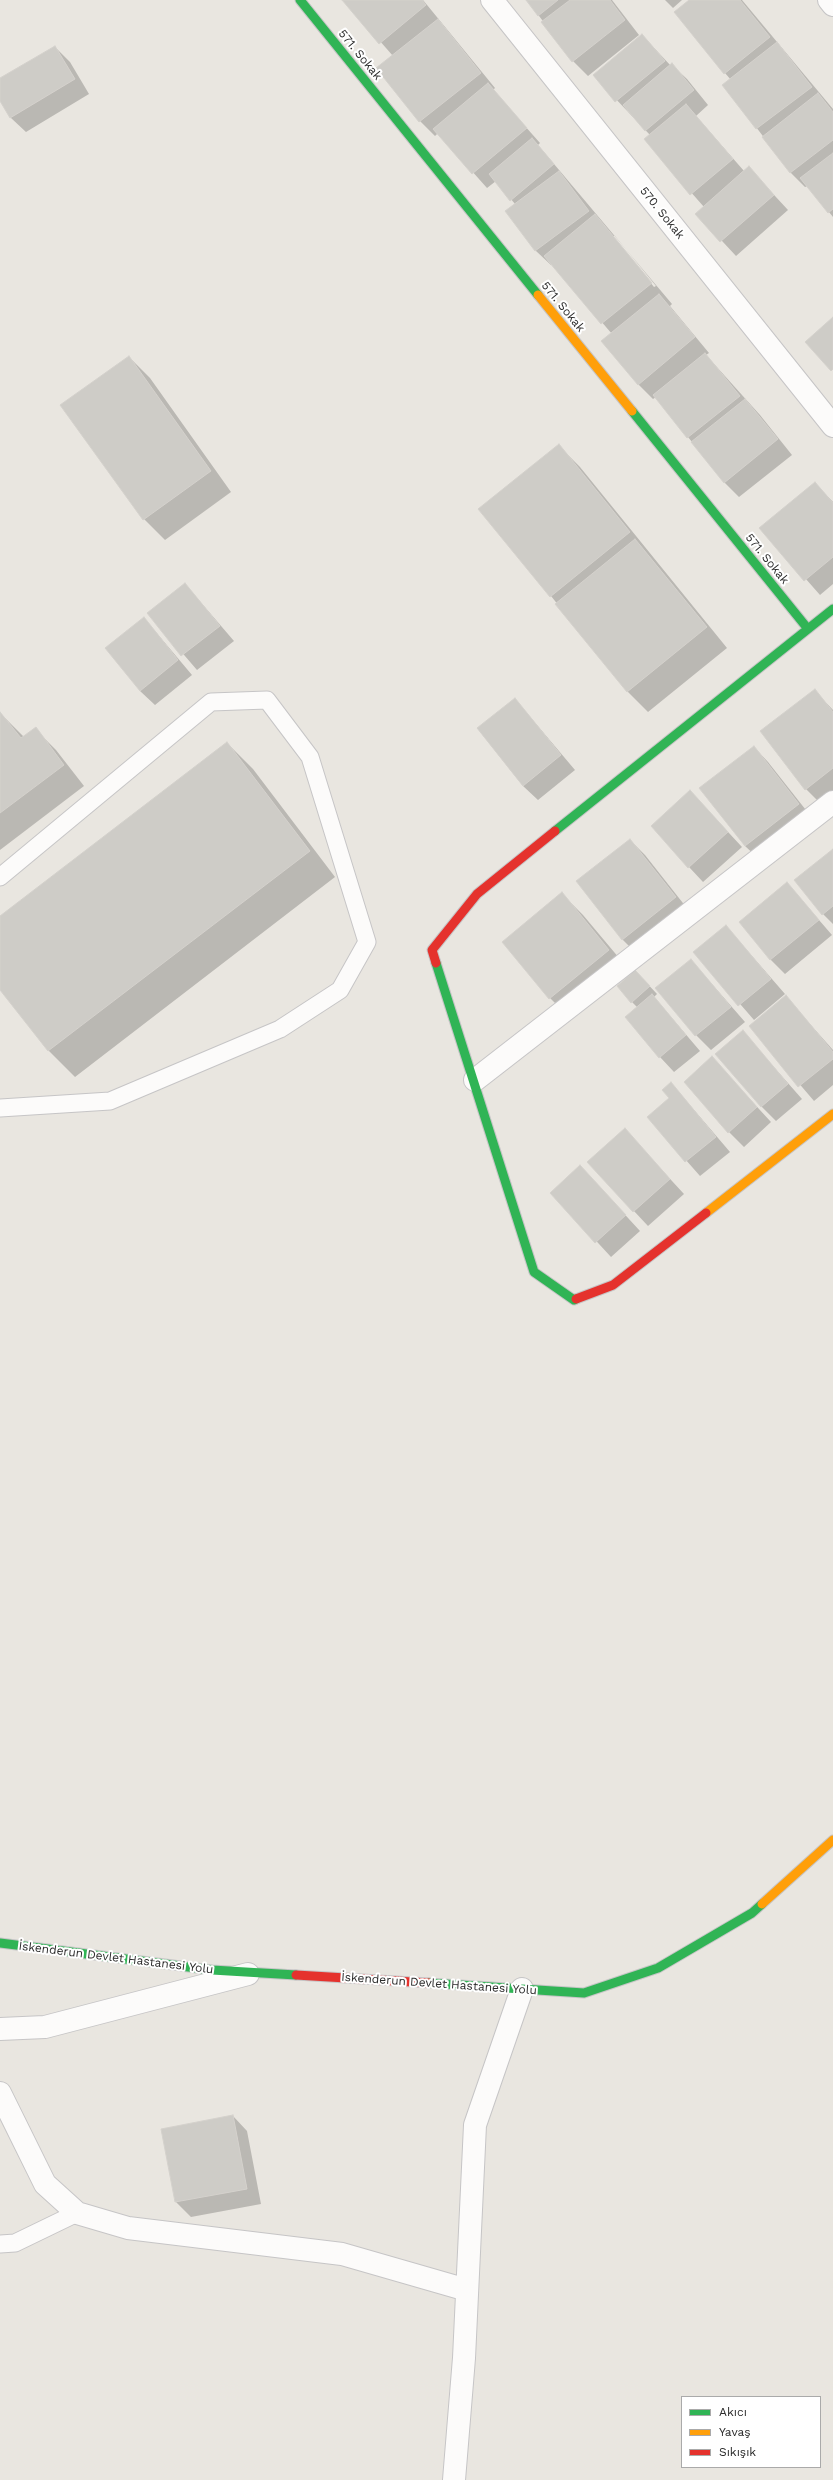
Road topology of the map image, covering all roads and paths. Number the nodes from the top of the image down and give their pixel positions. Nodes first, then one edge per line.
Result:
1 (300, 0) edge
2 (492, 0) edge
3 (829, 0) edge
4 (833, 5) edge
5 (833, 426) edge
6 (833, 609) edge
7 (808, 629) junction
8 (833, 802) edge
9 (0, 877) edge
10 (475, 1080) junction
11 (0, 1108) edge
12 (833, 1114) edge
13 (833, 1840) edge
14 (0, 1943) edge
15 (253, 1972) junction
16 (522, 1990) junction
17 (0, 2029) edge
18 (0, 2093) edge
19 (77, 2214) junction
20 (0, 2244) edge
21 (467, 2290) junction
22 (454, 2480) edge

1 - 7 street, 571. Sokak
2 - 5 street, 570. Sokak
3 - 4 street
6 - 7 street
7 - 10 street
8 - 10 street
9 - 11 lane
10 - 12 street
13 - 16 street, İskenderun Devlet Hastanesi Yolu
14 - 15 street, İskenderun Devlet Hastanesi Yolu
15 - 16 street, İskenderun Devlet Hastanesi Yolu
15 - 17 street
16 - 21 street
18 - 19 street
19 - 20 lane
19 - 21 street
21 - 22 street

